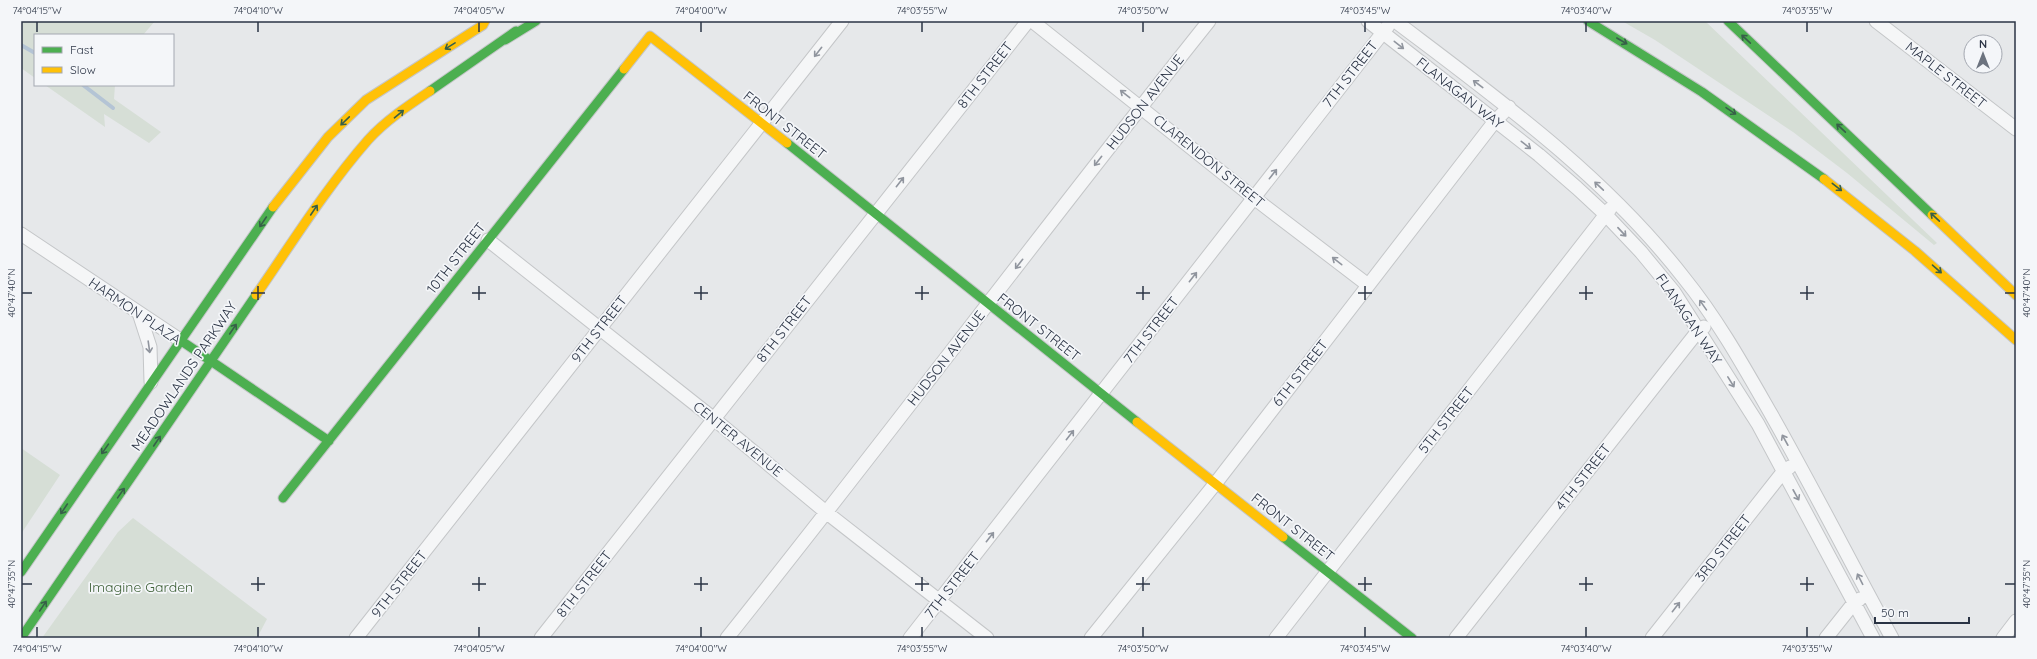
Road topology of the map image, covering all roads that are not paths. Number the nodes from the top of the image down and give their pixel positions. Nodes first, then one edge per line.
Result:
1 (530, 21) edge
2 (536, 21) edge
3 (842, 21) edge
4 (1028, 21) edge
5 (1032, 21) edge
6 (1209, 21) edge
7 (1368, 21) edge
8 (1392, 21) edge
9 (1395, 21) edge
10 (1588, 21) edge
11 (1728, 21) edge
12 (1876, 21) edge
13 (487, 23) edge
14 (1383, 32) junction
15 (650, 36) joint
16 (505, 40) junction
17 (1452, 64) junction
18 (1440, 78) junction
19 (1141, 107) junction
20 (1509, 107) junction
21 (1495, 121) junction
22 (762, 124) junction
23 (2016, 129) edge
24 (1567, 156) junction
25 (1556, 170) junction
26 (1254, 198) junction
27 (1616, 202) junction
28 (876, 213) junction
29 (1605, 214) junction
30 (21, 234) edge
31 (488, 240) junction
32 (1667, 257) junction
33 (1654, 268) junction
34 (1368, 285) junction
35 (2016, 294) edge
36 (988, 304) junction
37 (139, 313) junction
38 (1715, 321) junction
39 (599, 329) junction
40 (1698, 331) junction
41 (180, 340) junction
42 (2016, 340) edge
43 (211, 362) junction
44 (151, 382) junction
45 (1101, 394) junction
46 (714, 419) junction
47 (329, 441) junction
48 (1797, 462) junction
49 (1783, 472) junction
50 (1215, 484) junction
51 (283, 498) dead end
52 (827, 513) junction
53 (1836, 533) junction
54 (1822, 542) junction
55 (21, 572) edge
56 (1328, 573) junction
57 (1868, 594) junction
58 (940, 601) junction
59 (1853, 604) junction
60 (2016, 621) edge
61 (2009, 634) edge
62 (21, 638) edge
63 (356, 638) edge
64 (541, 638) edge
65 (727, 638) edge
66 (910, 638) edge
67 (987, 638) edge
68 (1091, 638) edge
69 (1276, 638) edge
70 (1412, 638) edge
71 (1456, 638) edge
72 (1652, 638) edge
73 (1826, 638) edge
74 (1873, 638) edge
75 (1892, 638) edge

1 - 16 main road, MEADOWLANDS PARKWAY
2 - 16 main road
3 -> 22 street, 9TH STREET
28 -> 4 street, 8TH STREET
19 -> 5 street, CLARENDON STREET
6 - 19 street, HUDSON AVENUE
7 - 14 street, FLANAGAN WAY
8 - 14 street, 7TH STREET
9 - 17 street, FLANAGAN WAY
10 -> 42 main road
35 -> 11 main road
12 - 23 street, MAPLE STREET
13 -> 41 main road, MEADOWLANDS PARKWAY
14 -> 18 street, FLANAGAN WAY
26 -> 14 street, 7TH STREET
15 - 22 main road, FRONT STREET
15 - 31 main road, 10TH STREET
43 -> 16 main road, MEADOWLANDS PARKWAY
17 - 18 street
20 -> 17 street, FLANAGAN WAY
18 - 21 street, FLANAGAN WAY
19 - 26 street, CLARENDON STREET
19 -> 36 street, HUDSON AVENUE
20 - 21 street, 6TH STREET
20 - 24 street, FLANAGAN WAY
21 -> 25 street, FLANAGAN WAY
21 - 34 street, 6TH STREET
22 - 28 main road, FRONT STREET
22 - 39 street, 9TH STREET
24 - 25 street
27 -> 24 street, FLANAGAN WAY
25 - 29 street, FLANAGAN WAY
34 -> 26 street, CLARENDON STREET
45 -> 26 street, 7TH STREET
27 - 29 street, 5TH STREET
27 - 32 street, FLANAGAN WAY
28 - 36 main road, FRONT STREET
28 - 46 street, 8TH STREET
29 -> 33 street, FLANAGAN WAY
29 - 56 street, 5TH STREET
30 - 37 street, HARMON PLAZA
31 - 39 street, CENTER AVENUE
31 - 47 main road, 10TH STREET
32 - 33 street
38 -> 32 street, FLANAGAN WAY
33 - 40 street, FLANAGAN WAY
34 - 50 street, 6TH STREET
36 - 45 main road, FRONT STREET
36 - 52 street, HUDSON AVENUE
37 - 41 street, HARMON PLAZA
37 -> 44 street
38 - 40 street, 4TH STREET
48 -> 38 street, FLANAGAN WAY
39 - 46 street, CENTER AVENUE
39 - 63 street, 9TH STREET
40 -> 49 street, FLANAGAN WAY
40 - 71 street, 4TH STREET
41 - 43 main road, HARMON PLAZA
41 - 44 main road, MEADOWLANDS PARKWAY
43 - 47 main road, HARMON PLAZA
62 -> 43 main road, MEADOWLANDS PARKWAY
44 -> 55 main road, MEADOWLANDS PARKWAY
45 - 50 main road, FRONT STREET
58 -> 45 street, 7TH STREET
46 - 52 street, CENTER AVENUE
46 - 64 street, 8TH STREET
47 - 51 main road, 10TH STREET
48 - 49 street, 3RD STREET
48 - 53 street, FLANAGAN WAY
49 -> 54 street, FLANAGAN WAY
72 -> 49 street, 3RD STREET
50 - 56 main road, FRONT STREET
50 - 68 street, 6TH STREET
52 - 58 street, CENTER AVENUE
52 - 65 street, HUDSON AVENUE
53 - 54 street
57 -> 53 street, FLANAGAN WAY
54 - 59 street, FLANAGAN WAY
56 - 69 street, 5TH STREET
56 - 70 main road, FRONT STREET
57 - 59 street
57 - 75 street, FLANAGAN WAY
58 - 66 street, 7TH STREET
58 - 67 street, CENTER AVENUE
59 - 73 street
59 - 74 street, FLANAGAN WAY
60 - 61 street

